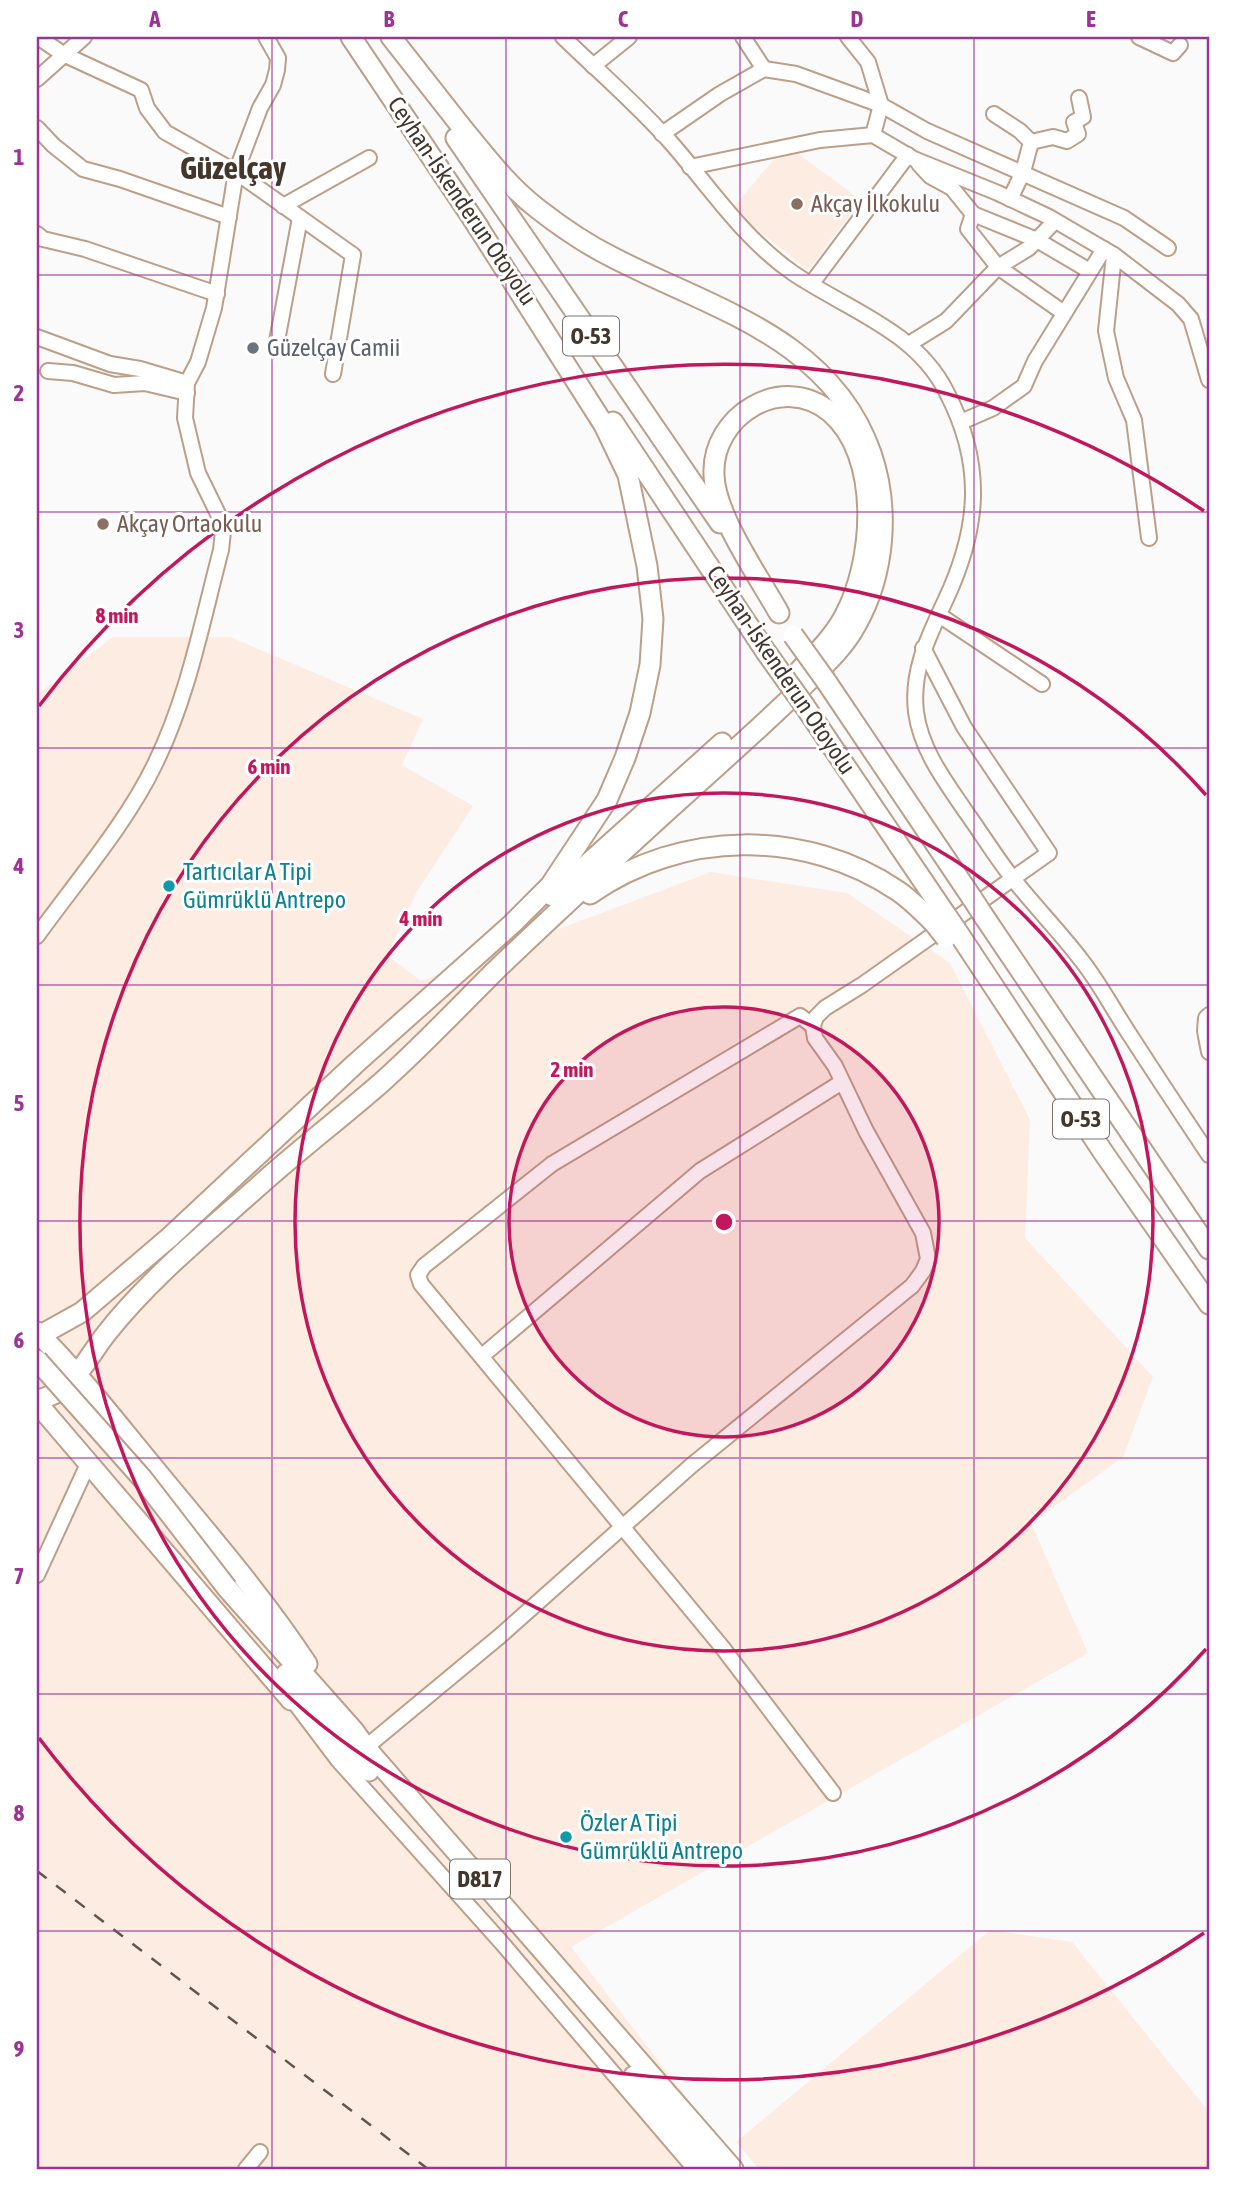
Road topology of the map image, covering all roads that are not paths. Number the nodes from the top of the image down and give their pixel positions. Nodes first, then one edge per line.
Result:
1 (38, 37) edge
2 (84, 37) edge
3 (266, 37) edge
4 (351, 37) edge
5 (390, 37) edge
6 (563, 37) edge
7 (629, 37) edge
8 (743, 37) edge
9 (848, 37) edge
10 (1139, 37) edge
11 (1180, 45) dead end
12 (63, 54) junction
13 (593, 66) junction
14 (764, 69) junction
15 (37, 79) edge
16 (1079, 98) dead end
17 (881, 105) junction
18 (994, 114) dead end
19 (37, 128) edge
20 (662, 134) junction
21 (873, 135) junction
22 (1031, 142) junction
23 (911, 157) junction
24 (369, 158) dead end
25 (690, 167) junction
26 (236, 172) junction
27 (1022, 174) junction
28 (1012, 194) junction
29 (283, 206) junction
30 (973, 214) junction
31 (229, 218) junction
32 (300, 218) junction
33 (473, 219) junction
34 (1055, 221) junction
35 (37, 234) edge
36 (1037, 240) junction
37 (1168, 248) dead end
38 (1109, 252) junction
39 (998, 267) junction
40 (1088, 270) junction
41 (812, 283) junction
42 (217, 293) junction
43 (1064, 313) junction
44 (37, 337) edge
45 (277, 341) dead end
46 (909, 344) junction
47 (48, 370) dead end
48 (333, 374) dead end
49 (1209, 380) edge
50 (187, 388) junction
51 (961, 422) junction
52 (1149, 538) dead end
53 (779, 613) junction
54 (939, 615) junction
55 (923, 648) junction
56 (1042, 684) dead end
57 (1013, 878) junction
58 (946, 927) junction
59 (37, 936) edge
60 (497, 970) junction
61 (1209, 1015) edge
62 (813, 1026) junction
63 (369, 1051) junction
64 (1209, 1052) edge
65 (842, 1082) junction
66 (1209, 1155) edge
67 (1209, 1249) edge
68 (1209, 1304) edge
69 (38, 1335) edge
70 (482, 1356) junction
71 (37, 1360) edge
72 (77, 1375) junction
73 (37, 1377) edge
74 (37, 1401) edge
75 (88, 1464) junction
76 (621, 1528) junction
77 (37, 1575) edge
78 (223, 1592) junction
79 (298, 1707) junction
80 (354, 1731) junction
81 (361, 1752) junction
82 (833, 1793) dead end
83 (260, 2152) dead end
84 (246, 2169) edge
85 (695, 2169) edge
86 (715, 2169) edge
87 (733, 2169) edge

1 - 12 street
2 - 12 street
3 - 26 street
4 - 33 highway, Ceyhan-İskenderun Otoyolu / O-53
5 - 53 highway, Ceyhan-İskenderun Otoyolu / O-53
5 - 60 highway
6 - 13 street
7 - 13 street
8 - 14 street
9 - 17 street
10 - 11 street
12 - 15 street
12 - 26 street
13 - 20 street
14 - 17 street
14 - 20 street
16 - 22 street
17 - 21 street
17 - 27 street
18 - 22 street
19 - 31 street
20 - 25 street
21 - 23 street
21 - 25 street
22 - 27 street
23 - 28 street
23 - 30 street
23 - 41 street
24 - 29 street
25 - 41 street
26 - 29 street
26 - 31 street
27 - 28 street
27 - 37 street
28 - 34 street
29 - 32 street
30 - 36 street
30 - 39 street
31 - 42 street
32 - 45 street
32 - 48 street
33 - 58 highway, Ceyhan-İskenderun Otoyolu / O-53, bridge
33 - 63 highway
34 - 36 street
34 - 38 street
35 - 42 street
36 - 39 street
36 - 40 street
38 - 40 street
38 - 49 street
38 - 52 street
39 - 43 street
39 - 46 street
40 - 43 street
41 - 46 street
42 - 50 street
43 - 51 street
44 - 50 street
46 - 51 street
47 - 50 street
50 - 59 street
51 - 54 street
53 - 63 highway
53 - 67 highway, Ceyhan-İskenderun Otoyolu / O-53, bridge
54 - 55 street
54 - 56 street
55 - 57 street
55 - 57 street
57 - 62 street
57 - 66 street
58 - 60 highway
58 - 68 highway, Ceyhan-İskenderun Otoyolu / O-53
60 - 72 highway
61 - 64 street
62 - 65 street
62 - 70 street
63 - 69 highway
65 - 70 street
65 - 76 street
69 - 72 highway
70 - 76 street
71 - 78 highway, D817, bridge
72 - 74 highway
72 - 80 highway
73 - 78 highway, D817
74 - 75 highway
75 - 77 street
75 - 79 highway
76 - 81 street
76 - 82 street
78 - 80 highway, D817
78 - 81 highway, D817
79 - 81 highway
79 - 85 street
80 - 81 highway, D817
81 - 86 highway, D817
81 - 87 highway, D817
83 - 84 street

